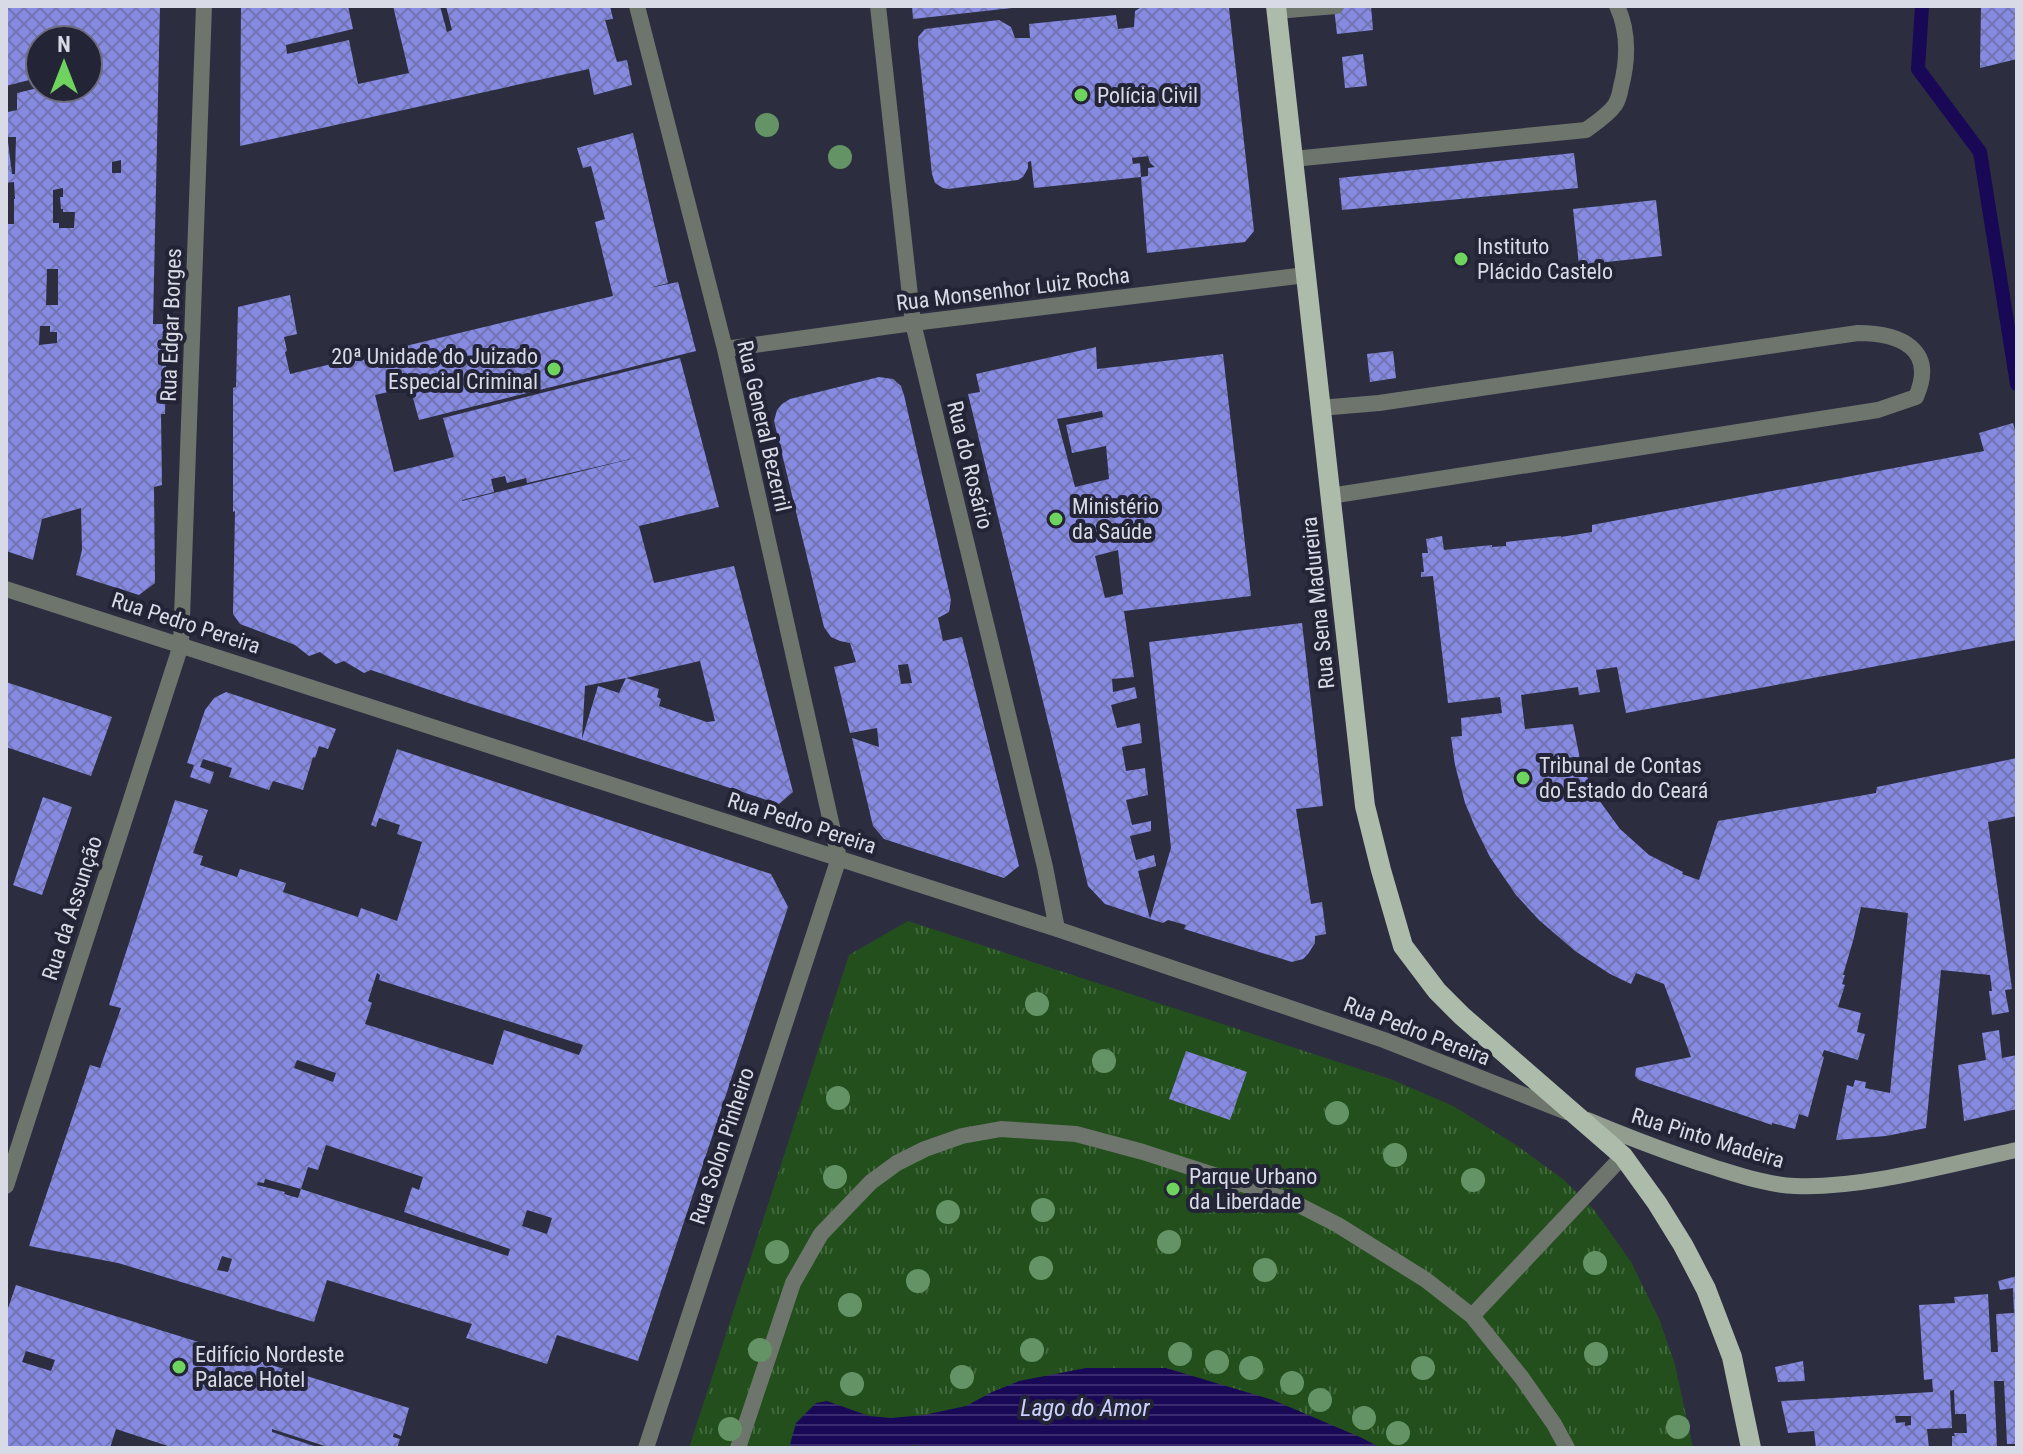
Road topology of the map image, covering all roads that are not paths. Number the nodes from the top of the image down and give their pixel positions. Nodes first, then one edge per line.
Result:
1 (204, 6) edge
2 (637, 6) edge
3 (878, 6) edge
4 (1336, 6) edge
5 (1617, 6) edge
6 (1276, 9) edge
7 (1293, 159) junction
8 (1306, 275) junction
9 (913, 323) junction
10 (725, 349) junction
11 (1320, 408) junction
12 (1330, 496) junction
13 (6, 589) edge
14 (181, 645) junction
15 (839, 858) junction
16 (1057, 929) junction
17 (1578, 1117) junction
18 (2017, 1150) edge
19 (1623, 1156) junction
20 (6, 1186) edge
21 (1472, 1316) junction
22 (646, 1448) edge
23 (738, 1448) edge
24 (1567, 1448) edge
25 (1751, 1448) edge

1 - 14 street, Rua Edgar Borges
2 - 10 street, Rua General Bezerril
3 - 9 street, Rua do Rosário
4 - 6 street
5 - 7 street
6 - 7 main road, Rua Sena Madureira
7 - 8 main road, Rua Sena Madureira
8 - 9 street, Rua Monsenhor Luiz Rocha
8 - 11 main road, Rua Sena Madureira
9 - 10 street, Rua Monsenhor Luiz Rocha
9 - 16 street, Rua do Rosário
10 - 15 street, Rua General Bezerril
11 - 12 main road, Rua Sena Madureira
11 - 12 street
12 - 17 main road, Rua Sena Madureira
13 - 14 street, Rua Pedro Pereira
14 - 15 street, Rua Pedro Pereira
14 - 20 street, Rua da Assunção
15 - 16 street, Rua Pedro Pereira
15 - 22 street, Rua Solon Pinheiro
16 - 17 street, Rua Pedro Pereira
17 - 18 main road, Rua Pinto Madeira
17 - 19 main road, Rua Sena Madureira
19 - 21 street
19 - 25 main road, Rua Sena Madureira
21 - 23 street
21 - 24 street

